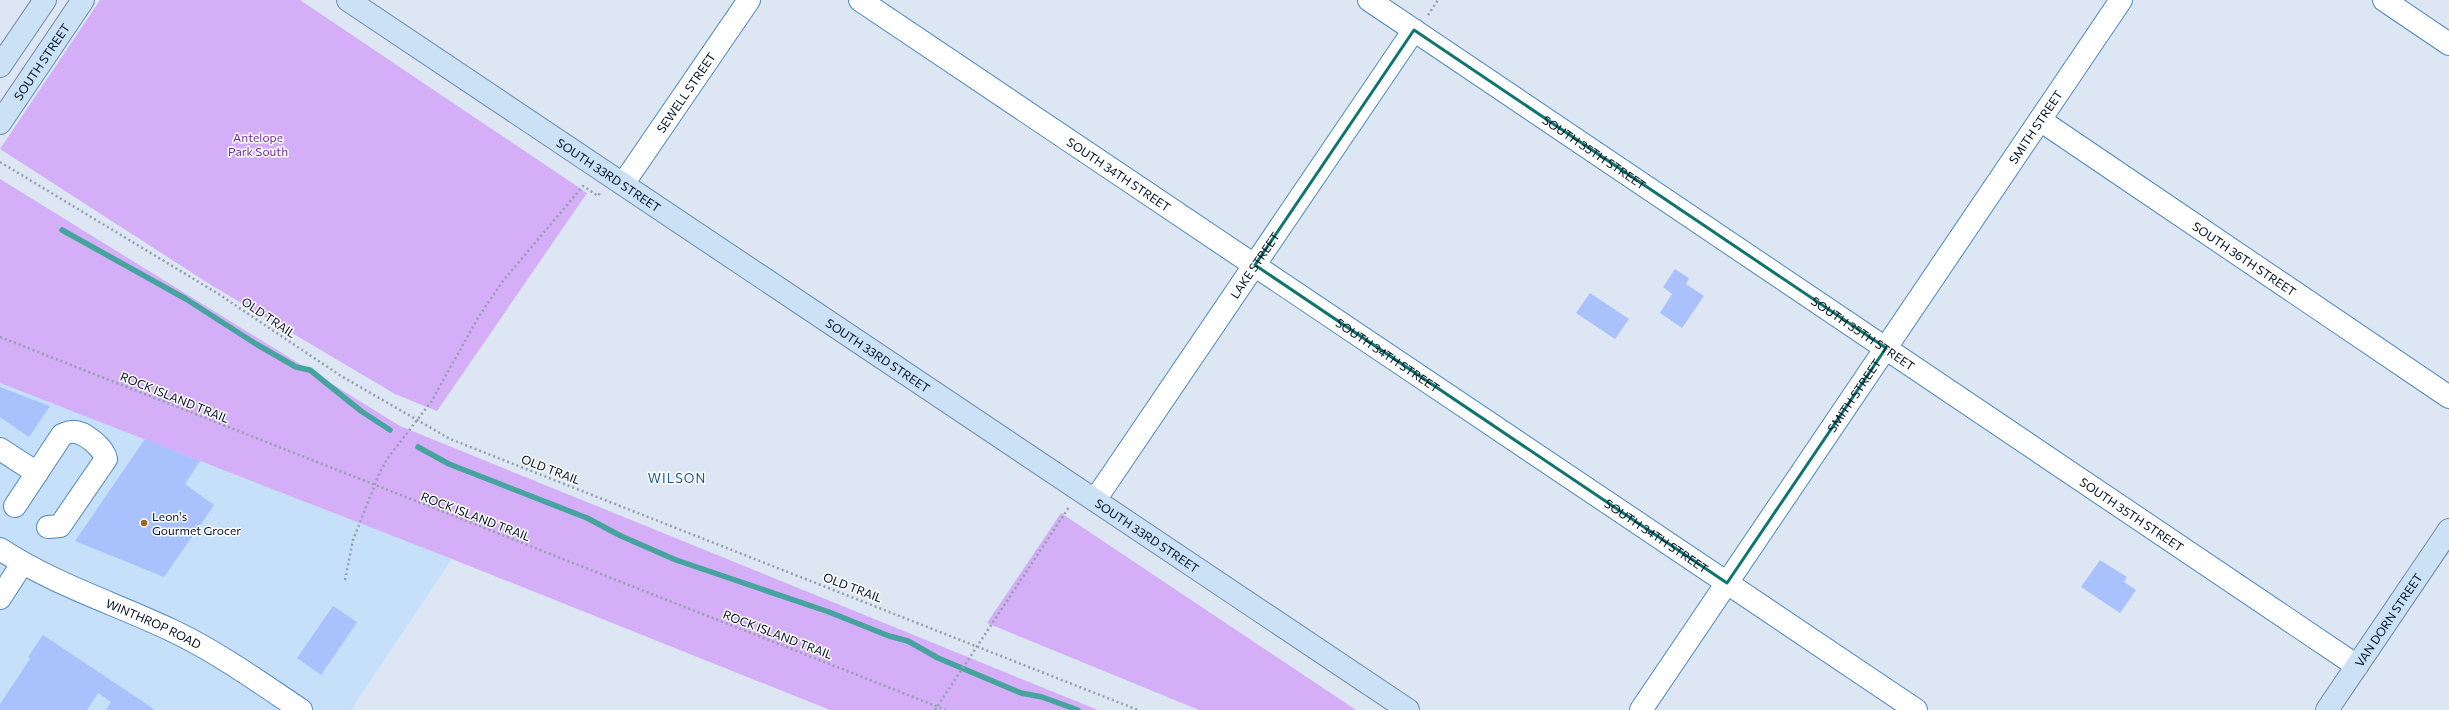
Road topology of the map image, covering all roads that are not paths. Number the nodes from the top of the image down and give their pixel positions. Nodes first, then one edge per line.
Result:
1 (45, 0) edge
2 (83, 0) edge
3 (348, 0) edge
4 (749, 0) edge
5 (860, 0) edge
6 (1369, 0) edge
7 (2121, 0) edge
8 (2384, 0) edge
9 (1414, 30) junction
10 (2449, 44) edge
11 (0, 66) edge
12 (2040, 120) junction
13 (0, 123) edge
14 (617, 180) junction
15 (1255, 265) junction
16 (1886, 348) junction
17 (2449, 397) edge
18 (0, 449) edge
19 (37, 473) junction
20 (1088, 495) junction
21 (15, 506) dead end
22 (48, 528) dead end
23 (2449, 530) edge
24 (0, 549) edge
25 (22, 564) junction
26 (1727, 583) junction
27 (0, 598) edge
28 (2357, 666) junction
29 (275, 703) edge
30 (300, 710) edge
31 (1408, 710) edge
32 (1641, 710) edge
33 (1916, 710) edge
34 (2327, 710) edge

1 - 11 main road
2 - 13 main road, SOUTH STREET
3 - 14 main road, SOUTH 33RD STREET
4 - 14 street, SEWELL STREET
5 - 15 street, SOUTH 34TH STREET
6 - 9 street, SOUTH 35TH STREET
7 - 12 street, SMITH STREET
8 - 10 street
9 - 15 street, LAKE STREET
9 - 16 street, SOUTH 35TH STREET
12 - 16 street, SMITH STREET
12 - 17 street, SOUTH 36TH STREET
14 - 20 main road, SOUTH 33RD STREET
15 - 20 street, LAKE STREET
15 - 26 street, SOUTH 34TH STREET
16 - 26 street, SMITH STREET
16 - 28 street, SOUTH 35TH STREET
18 - 19 street
19 - 21 street
19 - 22 street
20 - 31 main road, SOUTH 33RD STREET
23 - 28 main road, VAN DORN STREET
24 - 25 street, WINTHROP ROAD
25 - 27 street
25 - 29 street, WINTHROP ROAD
26 - 32 street, SMITH STREET
26 - 33 street, SOUTH 34TH STREET
28 - 34 main road, VAN DORN STREET
29 - 30 street, WINTHROP ROAD

